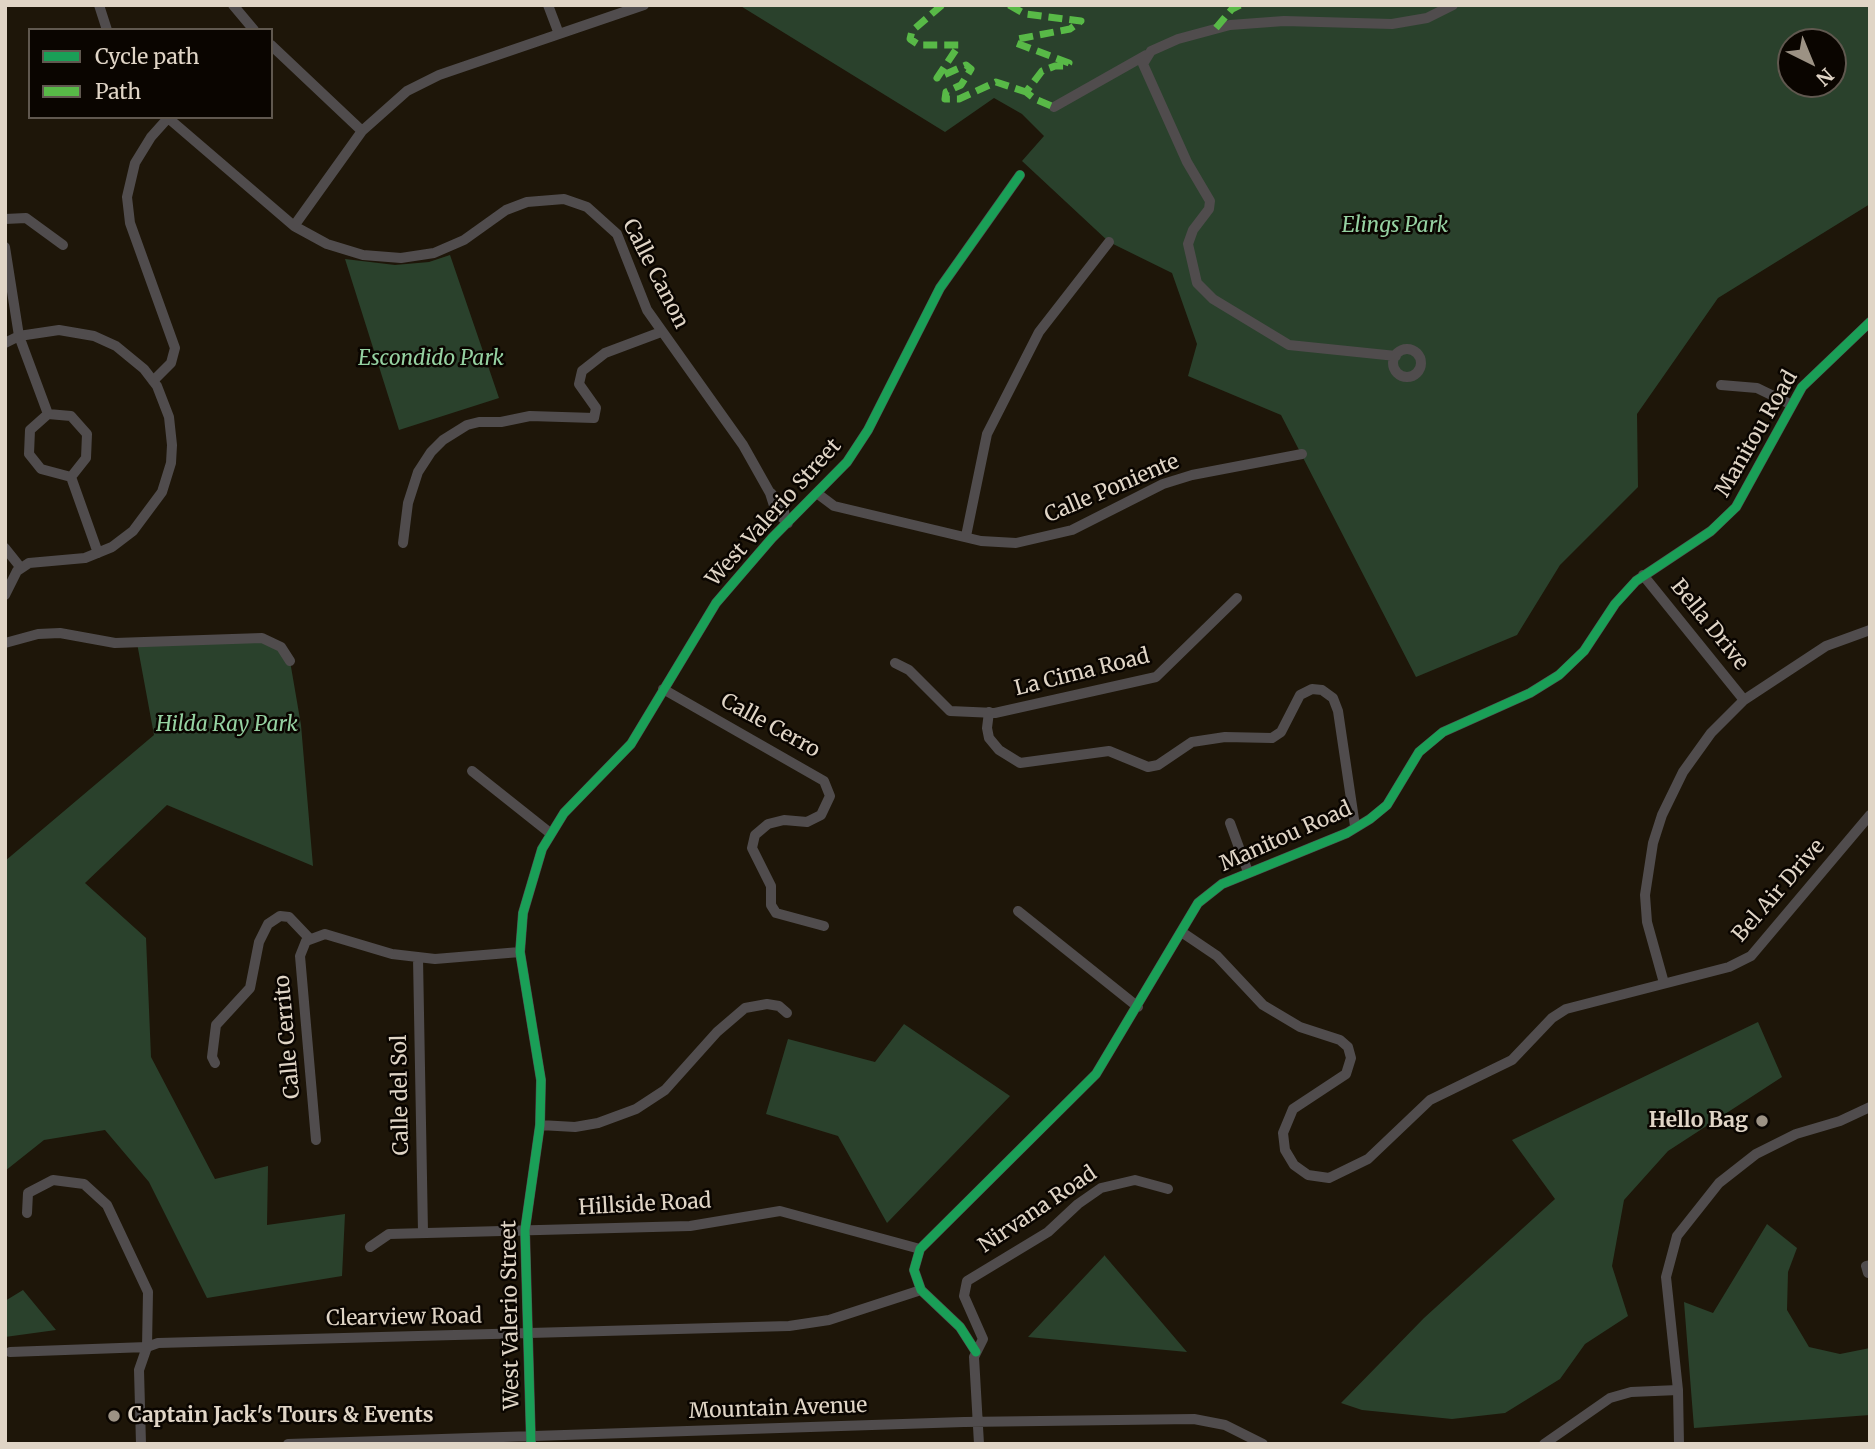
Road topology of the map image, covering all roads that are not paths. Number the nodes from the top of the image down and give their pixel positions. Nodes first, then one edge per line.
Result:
1 (99, 5) edge
2 (233, 5) edge
3 (548, 5) edge
4 (645, 5) edge
5 (1453, 5) edge
6 (106, 28) edge
7 (252, 28) edge
8 (559, 34) junction
9 (273, 47) edge
10 (1147, 55) junction
11 (1054, 107) dead end
12 (166, 119) edge
13 (168, 119) edge
14 (362, 131) junction
15 (1020, 175) dead end
16 (5, 219) edge
17 (294, 226) junction
18 (1109, 242) dead end
19 (63, 246) dead end
20 (5, 247) edge
21 (1870, 322) edge
22 (662, 332) junction
23 (19, 336) junction
24 (5, 343) edge
25 (1396, 356) dead end
26 (153, 381) junction
27 (1721, 385) dead end
28 (1792, 405) junction
29 (48, 414) junction
30 (1302, 454) dead end
31 (71, 477) junction
32 (818, 494) junction
33 (787, 521) junction
34 (966, 536) junction
35 (403, 543) dead end
36 (5, 548) edge
37 (98, 553) junction
38 (20, 568) junction
39 (1643, 575) junction
40 (5, 595) edge
41 (1237, 597) dead end
42 (1870, 630) edge
43 (5, 643) edge
44 (290, 661) dead end
45 (895, 663) dead end
46 (663, 689) junction
47 (1744, 700) junction
48 (989, 712) junction
49 (472, 771) dead end
50 (1870, 815) edge
51 (1230, 823) dead end
52 (1355, 826) junction
53 (550, 833) junction
54 (1248, 872) junction
55 (1018, 911) dead end
56 (824, 926) dead end
57 (1183, 933) junction
58 (309, 938) junction
59 (520, 952) junction
60 (418, 958) junction
61 (1664, 983) junction
62 (1138, 1007) junction
63 (787, 1013) dead end
64 (215, 1063) dead end
65 (1870, 1107) edge
66 (540, 1125) junction
67 (316, 1140) dead end
68 (1168, 1189) dead end
69 (27, 1213) dead end
70 (525, 1230) junction
71 (423, 1231) junction
72 (370, 1247) dead end
73 (920, 1249) junction
74 (921, 1290) junction
75 (527, 1334) junction
76 (147, 1347) junction
77 (10, 1352) dead end
78 (976, 1352) junction
79 (1678, 1390) junction
80 (978, 1423) junction
81 (531, 1440) edge
82 (342, 1443) edge
83 (141, 1444) edge
84 (288, 1444) edge
85 (979, 1444) edge
86 (1263, 1444) edge
87 (1544, 1444) edge
88 (1679, 1444) edge

1 - 6 street
2 - 7 street
3 - 8 street
4 - 8 street
5 - 10 street
8 - 14 street
9 - 14 street
10 - 11 street
10 - 25 street
12 - 26 street
13 - 17 street, Calle Canon
14 - 17 street
15 - 32 street, West Valerio Street
16 - 19 street
17 - 22 street, Calle Canon
18 - 34 street
20 - 23 street
21 - 28 street, Manitou Road
22 - 33 street, Calle Canon
22 - 35 street
23 - 24 street
23 - 26 street
23 - 29 street
26 - 37 street
27 - 28 street
28 - 39 street, Manitou Road
29 - 31 street
29 - 31 street
30 - 34 street, Calle Poniente
31 - 37 street
32 - 33 street, West Valerio Street
32 - 34 street, Calle Poniente
33 - 46 street, West Valerio Street
36 - 38 street
37 - 38 street
38 - 40 street
39 - 47 street, Bella Drive
39 - 52 street, Manitou Road
41 - 48 street, La Cima Road
42 - 47 street
43 - 44 street
45 - 48 street, La Cima Road
46 - 53 street, West Valerio Street
46 - 56 street, Calle Cerro
47 - 61 street
48 - 52 street, La Cima Road
49 - 53 street
50 - 61 street, Bel Air Drive
51 - 54 street
52 - 54 street, Manitou Road
53 - 59 street, West Valerio Street
54 - 57 street, Manitou Road
55 - 62 street
57 - 61 street, Bel Air Drive
57 - 62 street, Manitou Road
58 - 60 street
58 - 64 street
58 - 67 street, Calle Cerrito
59 - 60 street
59 - 66 street, West Valerio Street
60 - 71 street, Calle del Sol
62 - 73 street, Manitou Road
63 - 66 street
65 - 79 street
66 - 70 street, West Valerio Street
68 - 78 street, Nirvana Road
69 - 76 street
70 - 71 street, Hillside Road
70 - 73 street, Hillside Road
70 - 75 street, West Valerio Street
71 - 72 street, Hillside Road
73 - 74 street
74 - 75 street, Clearview Road
74 - 78 street
75 - 76 street, Clearview Road
75 - 81 street, West Valerio Street
76 - 77 street, Clearview Road
76 - 83 street
78 - 80 street, Nirvana Road
79 - 87 street
79 - 88 street
80 - 81 street, Mountain Avenue
80 - 85 street, Nirvana Road
80 - 86 street, Mountain Avenue
81 - 82 street, Mountain Avenue
82 - 84 street, Mountain Avenue

